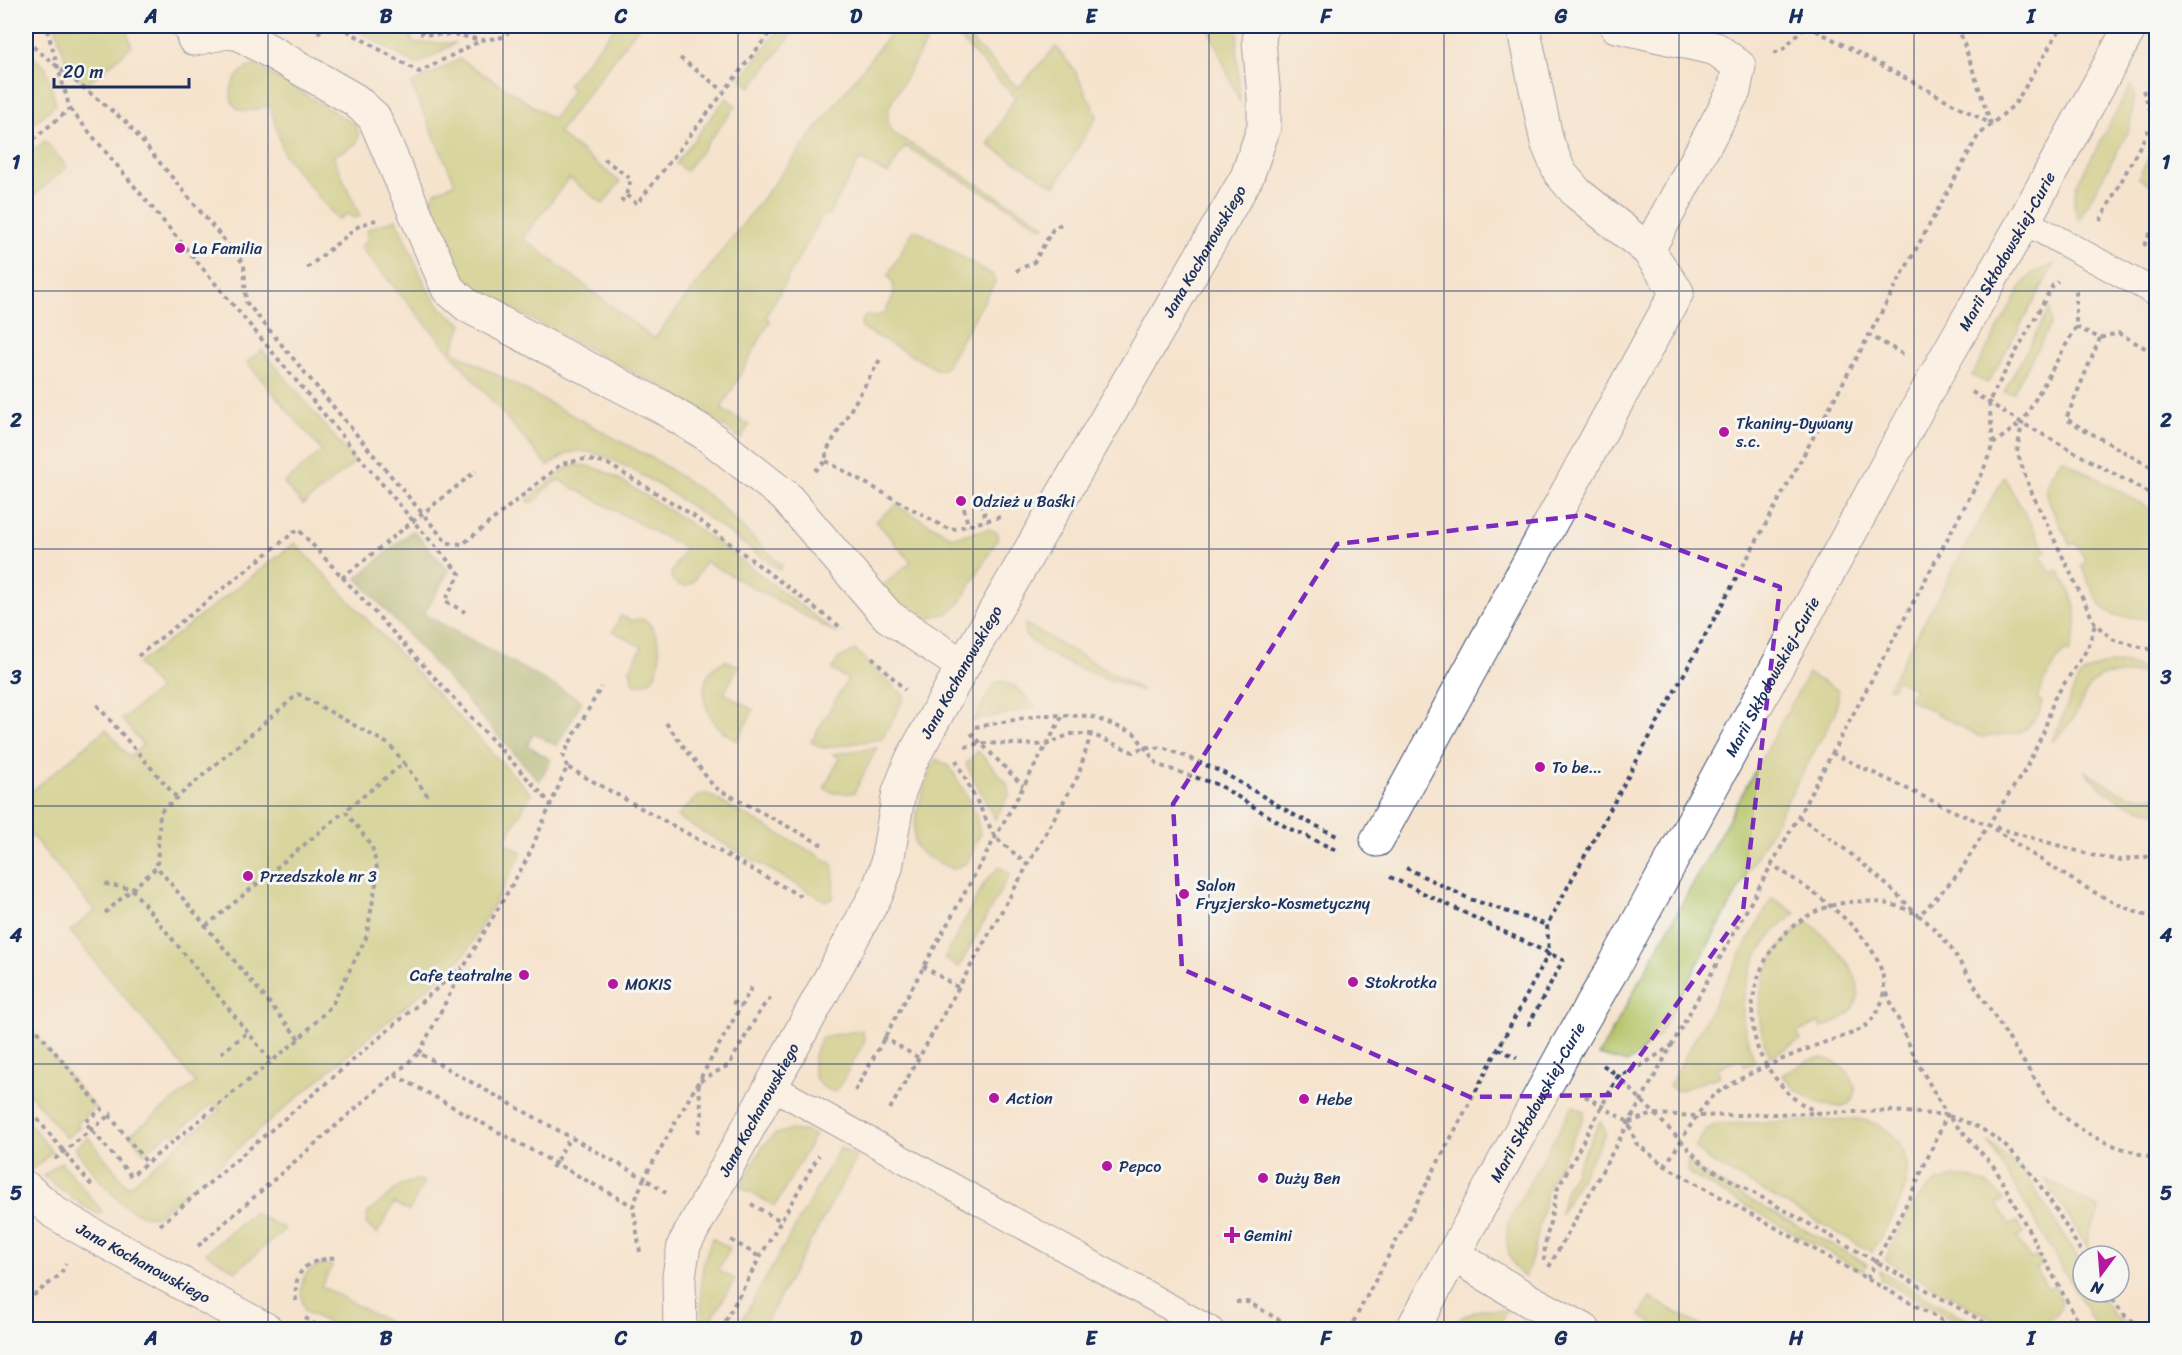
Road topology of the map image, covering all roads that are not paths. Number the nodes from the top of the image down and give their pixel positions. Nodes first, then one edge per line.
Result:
1 (190, 26) edge
2 (1261, 26) edge
3 (1523, 26) edge
4 (1616, 26) edge
5 (2131, 26) edge
6 (2024, 221) junction
7 (1648, 250) junction
8 (2157, 293) edge
9 (963, 666) junction
10 (1362, 840) road end
11 (771, 1086) junction
12 (26, 1188) edge
13 (1454, 1255) junction
14 (267, 1329) edge
15 (680, 1329) edge
16 (1211, 1329) edge
17 (1412, 1329) edge
18 (1584, 1329) edge

1 - 9 street
2 - 9 street, Jana Kochanowskiego
3 - 7 street
4 - 7 street
5 - 6 street, Marii Skłodowskiej-Curie
6 - 8 lane
6 - 13 street, Marii Skłodowskiej-Curie
7 - 10 street
9 - 11 street, Jana Kochanowskiego
11 - 15 street, Jana Kochanowskiego
11 - 16 lane
12 - 14 street, Jana Kochanowskiego
13 - 17 street, Marii Skłodowskiej-Curie
13 - 18 street

